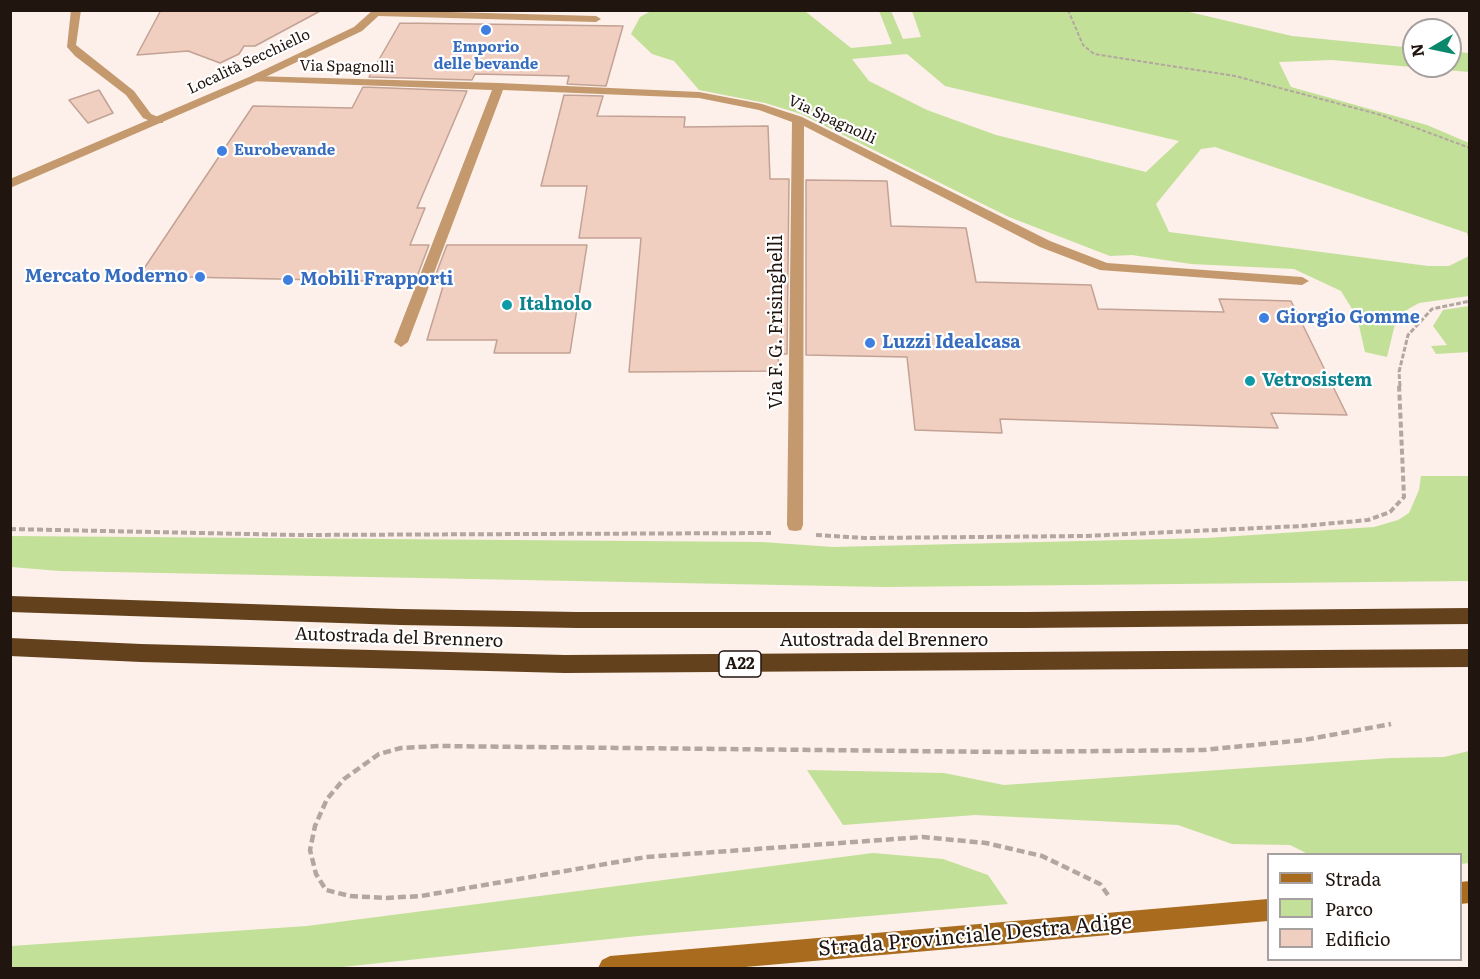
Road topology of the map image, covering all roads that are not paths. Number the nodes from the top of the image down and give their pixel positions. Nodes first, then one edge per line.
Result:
1 (76, 10) edge
2 (379, 12) edge
3 (596, 19) dead end
4 (253, 79) junction
5 (499, 86) junction
6 (798, 119) junction
7 (159, 121) junction
8 (10, 185) edge
9 (1302, 281) dead end
10 (401, 342) dead end
11 (795, 525) road end
12 (10, 604) edge
13 (1470, 616) edge
14 (10, 647) edge
15 (1470, 658) edge
16 (1267, 910) edge
17 (609, 969) edge

1 - 7 street
2 - 3 street
2 - 4 street, Località Secchiello
4 - 5 street, Via Spagnolli
4 - 7 street, Località Secchiello
5 - 6 street, Via Spagnolli
5 - 10 street
6 - 9 street, Via Spagnolli
6 - 11 street, Via F. G. Frisinghelli
7 - 8 street, Località Secchiello
12 - 13 highway, Autostrada del Brennero
14 - 15 highway, Autostrada del Brennero / A22
16 - 17 main road, Strada Provinciale Destra Adige

